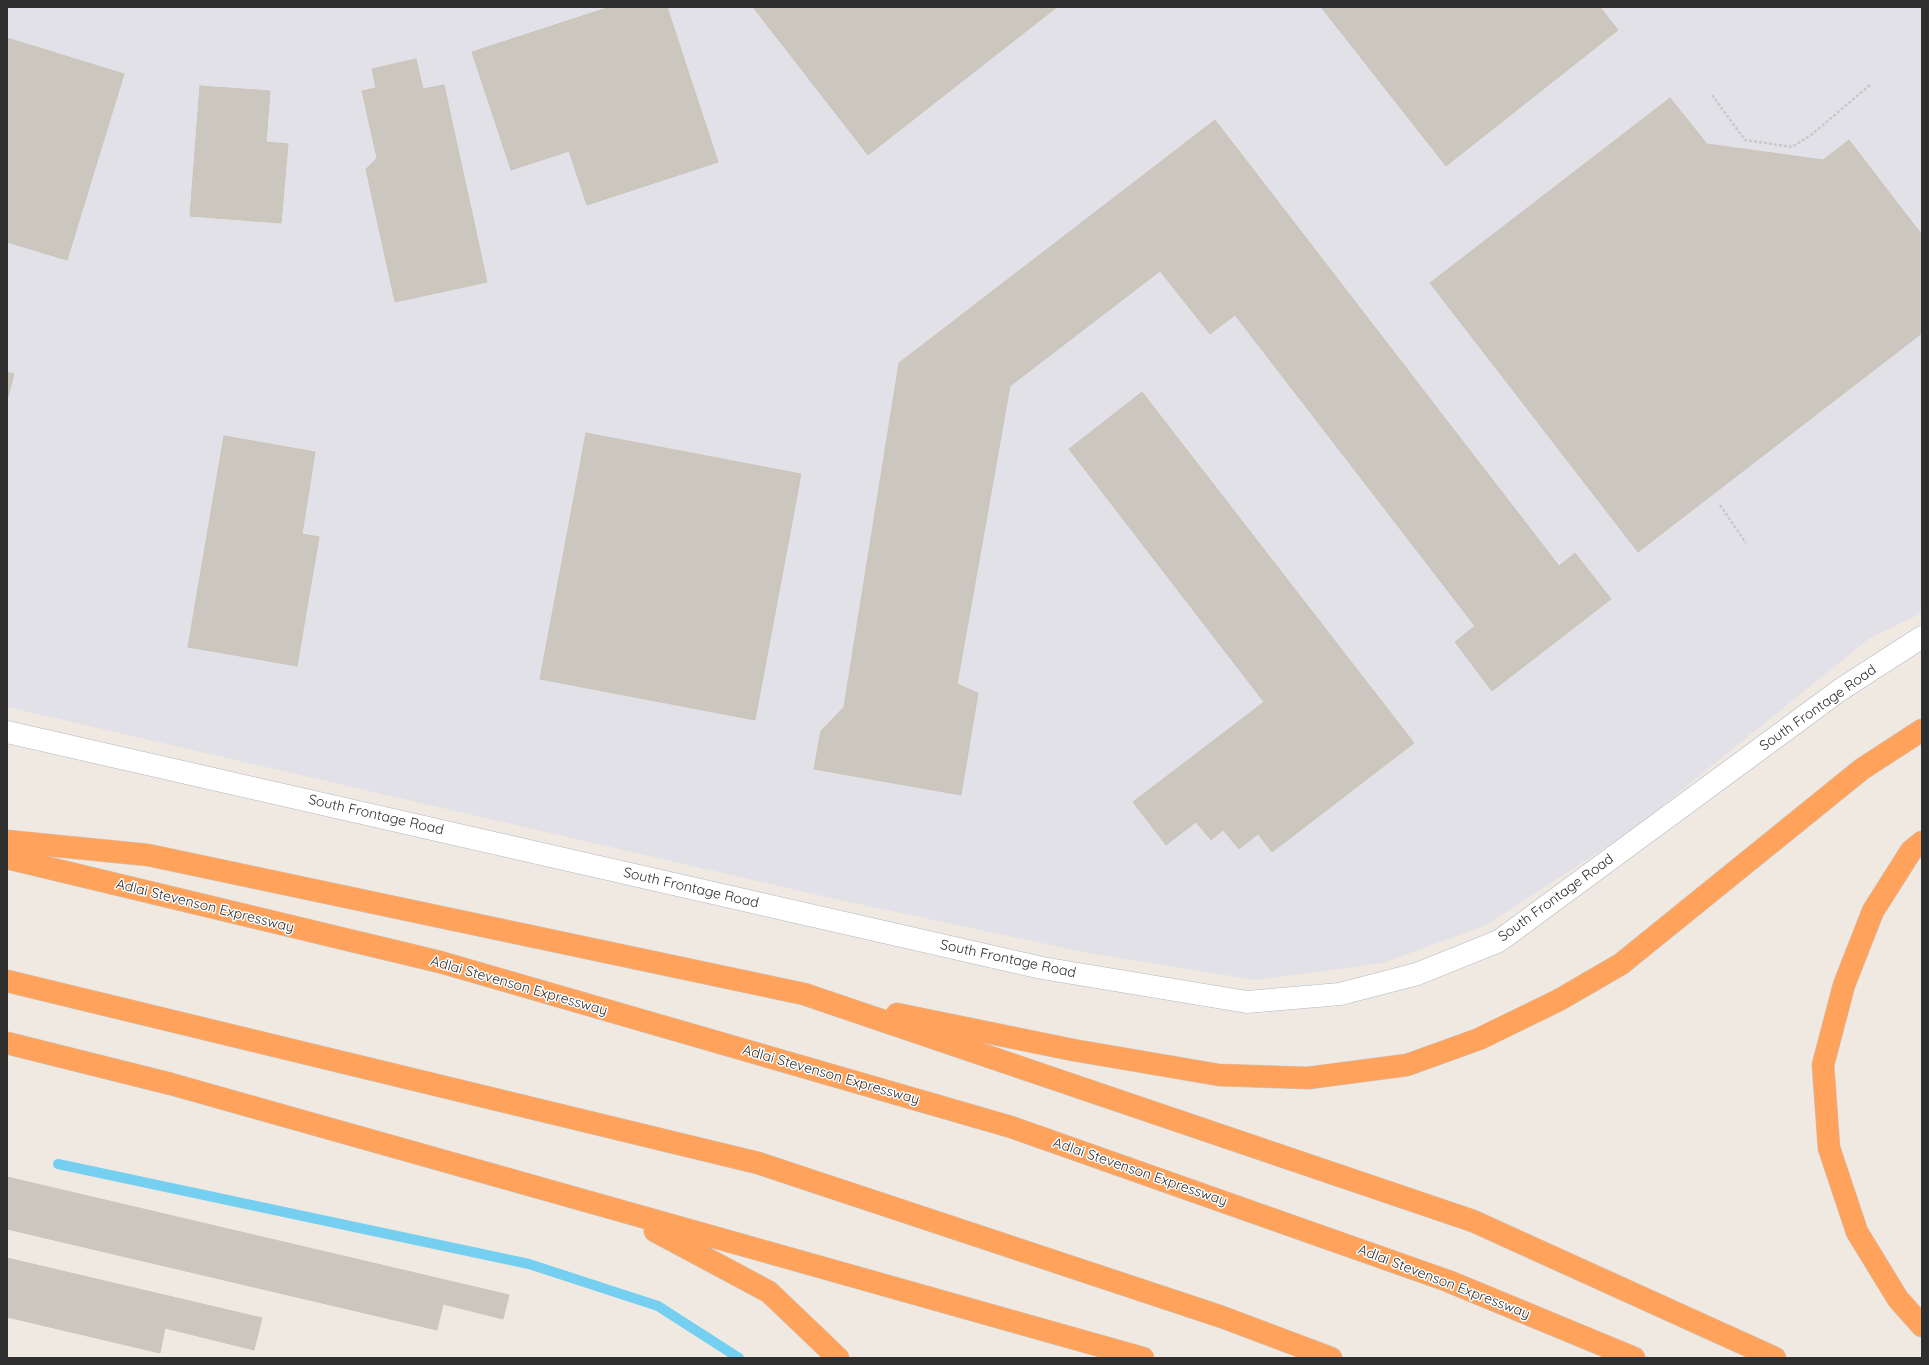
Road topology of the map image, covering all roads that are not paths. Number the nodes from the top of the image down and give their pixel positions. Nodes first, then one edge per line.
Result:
1 (1922, 637) edge
2 (1922, 730) edge
3 (7, 732) edge
4 (7, 841) edge
5 (1922, 842) edge
6 (7, 858) edge
7 (7, 981) edge
8 (804, 994) junction
9 (7, 1043) edge
10 (619, 1211) junction
11 (1922, 1326) edge
12 (838, 1358) edge
13 (1143, 1358) edge
14 (1331, 1358) edge
15 (1634, 1358) edge
16 (1775, 1358) edge

1 - 3 street, South Frontage Road
2 - 8 highway
4 - 8 highway
5 - 11 highway
6 - 15 highway, Adlai Stevenson Expressway
7 - 14 highway
8 - 16 highway
9 - 10 highway
10 - 12 highway
10 - 13 highway

